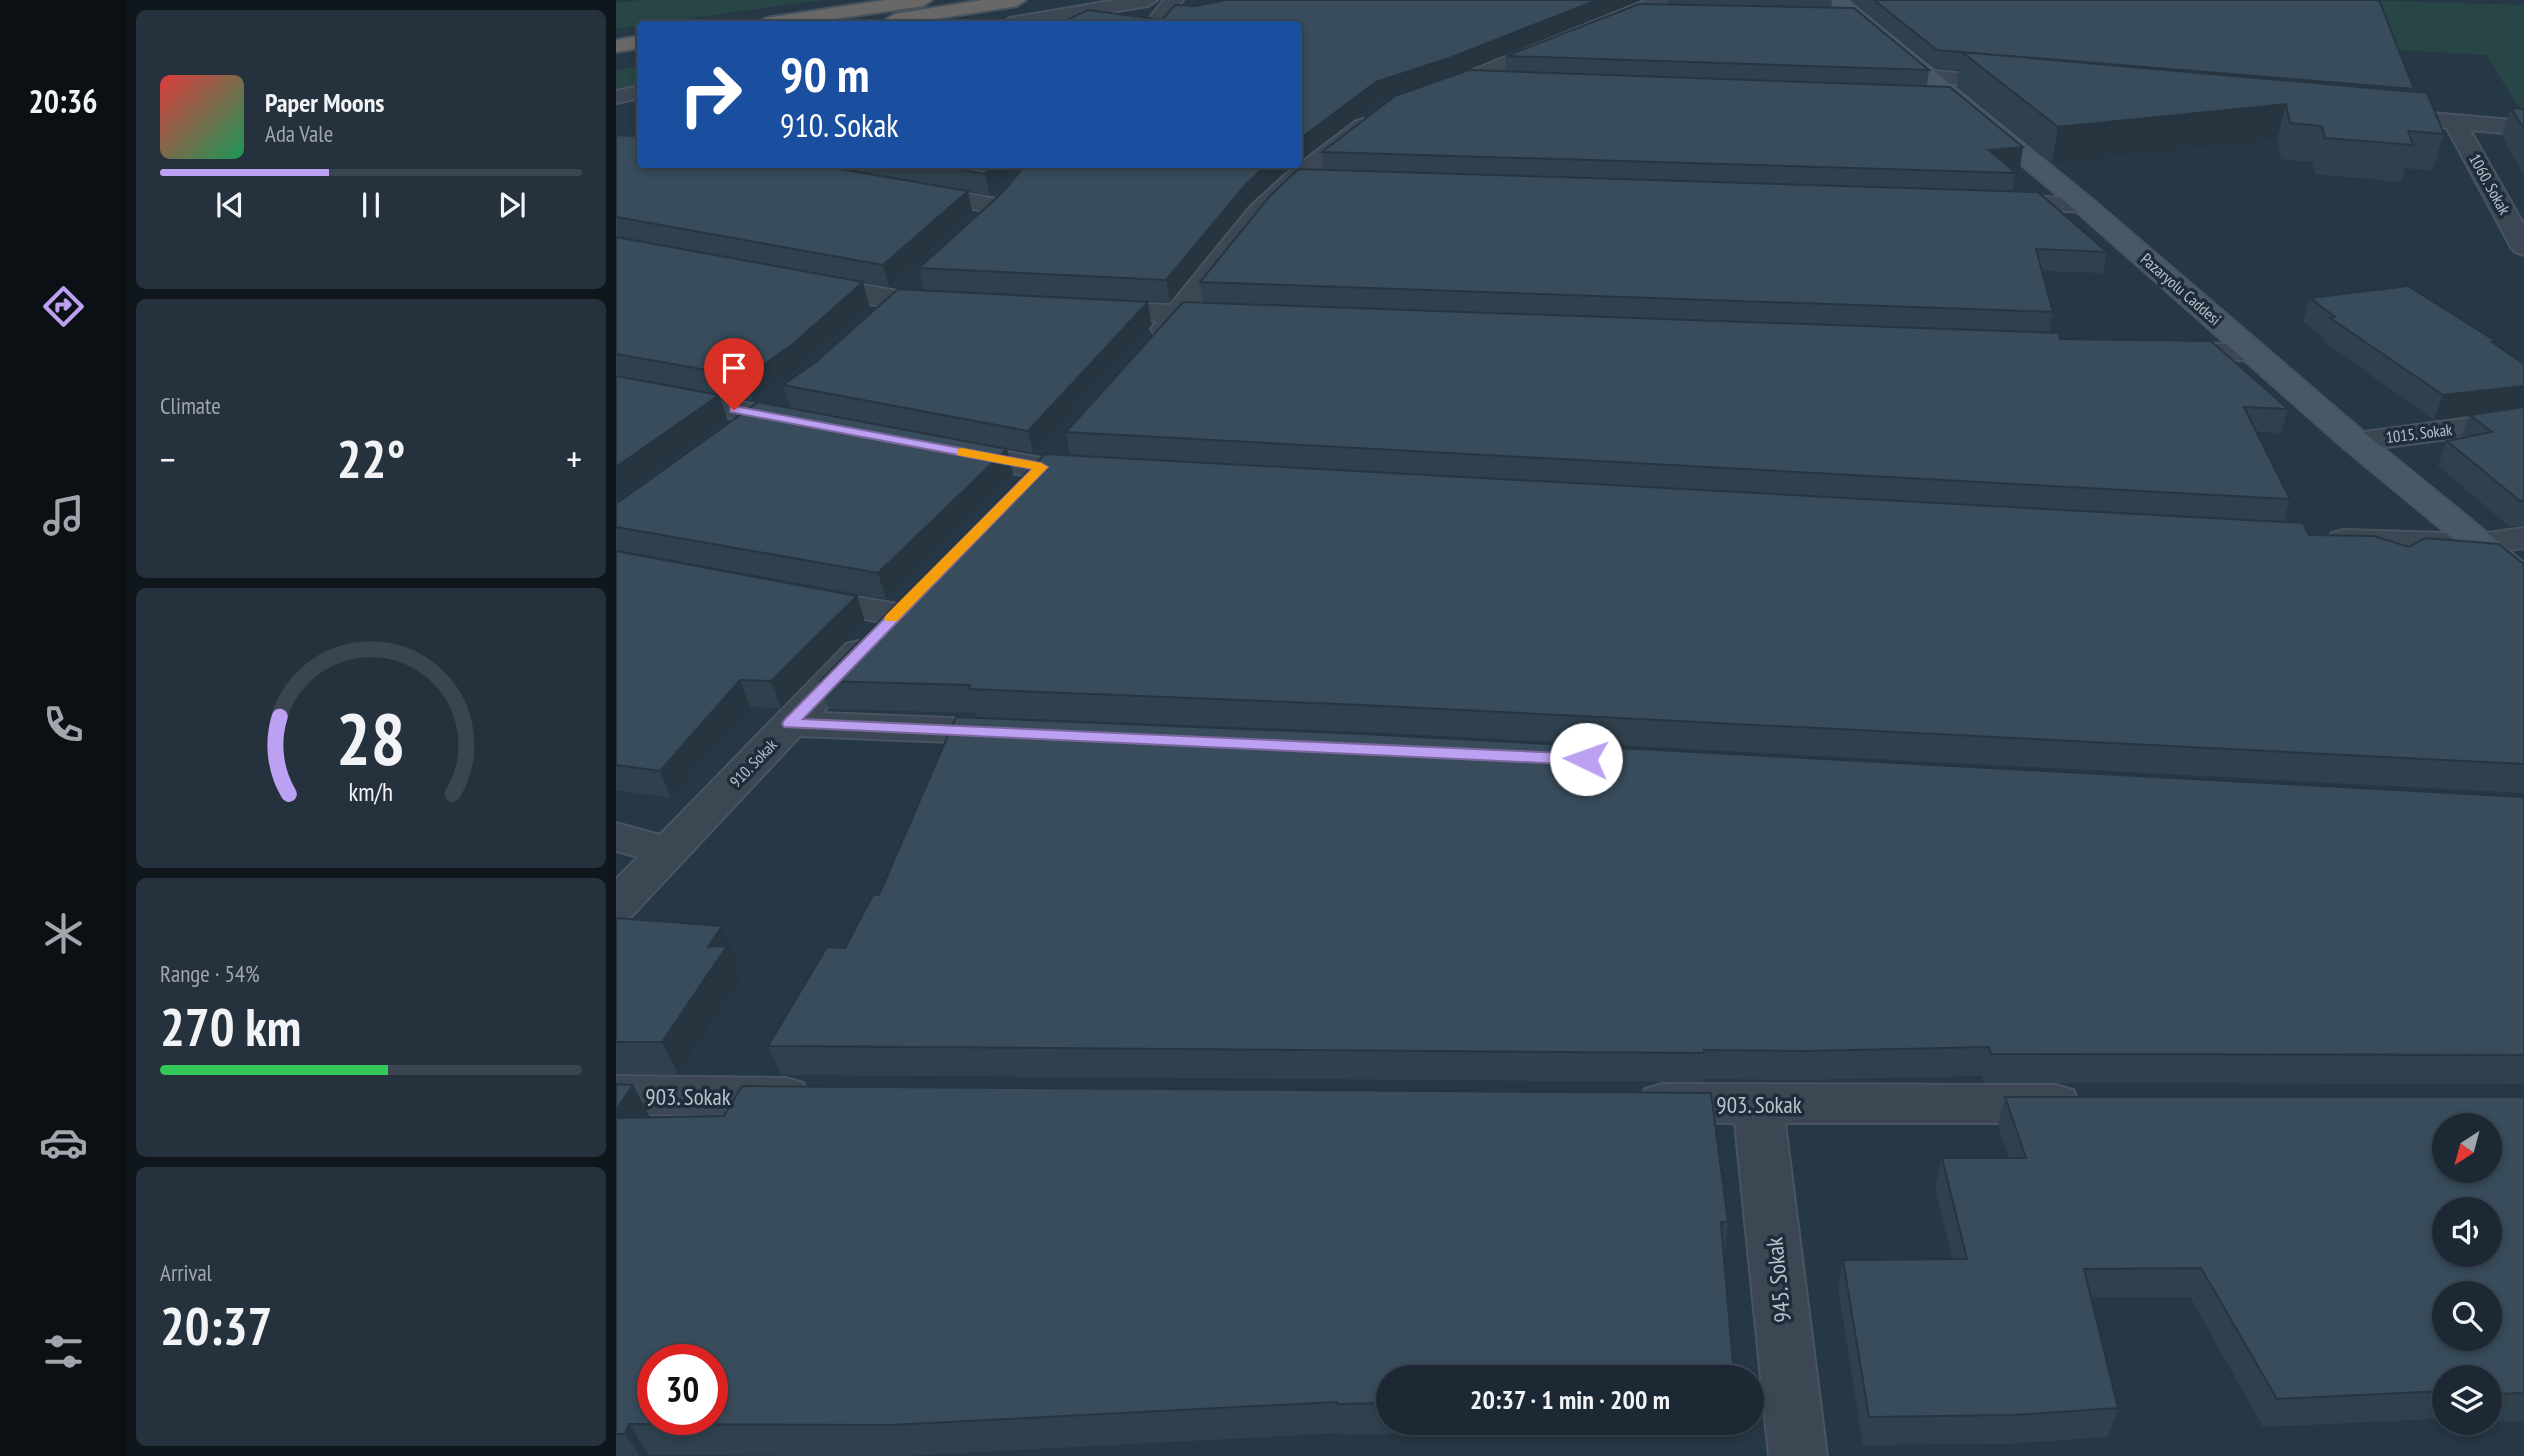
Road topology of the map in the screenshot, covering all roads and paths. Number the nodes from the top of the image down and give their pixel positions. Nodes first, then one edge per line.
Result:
1 (923, 0) edge
2 (1017, 0) edge
3 (1148, 0) edge
4 (1174, 0) edge
5 (1657, 8) edge
6 (1839, 11) edge
7 (786, 21) edge
8 (885, 21) edge
9 (1027, 21) edge
10 (1156, 21) edge
11 (637, 43) edge
12 (616, 46) edge
13 (637, 58) edge
14 (616, 61) edge
15 (1461, 82) junction
16 (1516, 83) edge
17 (1925, 86) junction
18 (2038, 86) edge
19 (637, 93) edge
20 (616, 97) edge
21 (2358, 114) edge
22 (2455, 122) junction
23 (2524, 128) edge
24 (1293, 180) junction
25 (1335, 182) edge
26 (901, 190) edge
27 (1973, 202) edge
28 (996, 205) edge
29 (2084, 205) junction
30 (2524, 247) edge
31 (927, 271) edge
32 (790, 279) edge
33 (897, 299) junction
34 (964, 303) edge
35 (1071, 309) edge
36 (1178, 314) junction
37 (1248, 316) edge
38 (868, 324) edge
39 (1151, 345) edge
40 (2144, 349) edge
41 (2254, 353) junction
42 (616, 386) edge
43 (790, 391) edge
44 (758, 415) junction
45 (2524, 420) edge
46 (825, 427) edge
47 (1069, 436) dead end
48 (725, 438) edge
49 (2357, 442) junction
50 (933, 447) edge
51 (1041, 467) junction
52 (1110, 471) edge
53 (1013, 495) edge
54 (2524, 538) edge
55 (2318, 539) edge
56 (2480, 544) junction
57 (2524, 580) edge
58 (776, 592) edge
59 (790, 724) junction
60 (1037, 734) edge
61 (616, 836) edge
62 (668, 851) junction
63 (616, 906) edge
64 (616, 1096) edge
65 (823, 1097) edge
66 (1625, 1103) edge
67 (1758, 1104) junction
68 (2092, 1104) edge
69 (1798, 1456) edge

1 - 7 highway
2 - 8 highway
3 - 9 street
4 - 10 street
5 - 15 street
6 - 17 main road, Pazaryolu Caddesi
11 - 12 highway
13 - 14 highway
15 - 16 street
15 - 24 street
17 - 18 street
17 - 29 main road, Pazaryolu Caddesi
19 - 20 street
21 - 22 street
22 - 23 street
22 - 30 street, 1060. Sokak
24 - 25 street
24 - 36 street
26 - 28 street
27 - 29 street
29 - 41 main road, Pazaryolu Caddesi
31 - 33 street
32 - 33 street
33 - 34 street
33 - 38 street
35 - 36 street
36 - 37 street
36 - 39 street
40 - 41 street
41 - 49 main road, Pazaryolu Caddesi
42 - 44 street
43 - 44 street
44 - 46 street
44 - 48 street
45 - 49 street, 1015. Sokak
47 - 51 street
49 - 56 main road, Pazaryolu Caddesi
50 - 51 street
51 - 52 street
51 - 53 street
54 - 56 street
55 - 56 street
56 - 57 main road, Pazaryolu Caddesi
58 - 59 street, 910. Sokak
59 - 60 street
59 - 62 street, 910. Sokak
61 - 62 street
62 - 63 street, 910. Sokak
64 - 65 street, 903. Sokak
66 - 67 street, 903. Sokak
67 - 68 street, 903. Sokak
67 - 69 street, 945. Sokak

